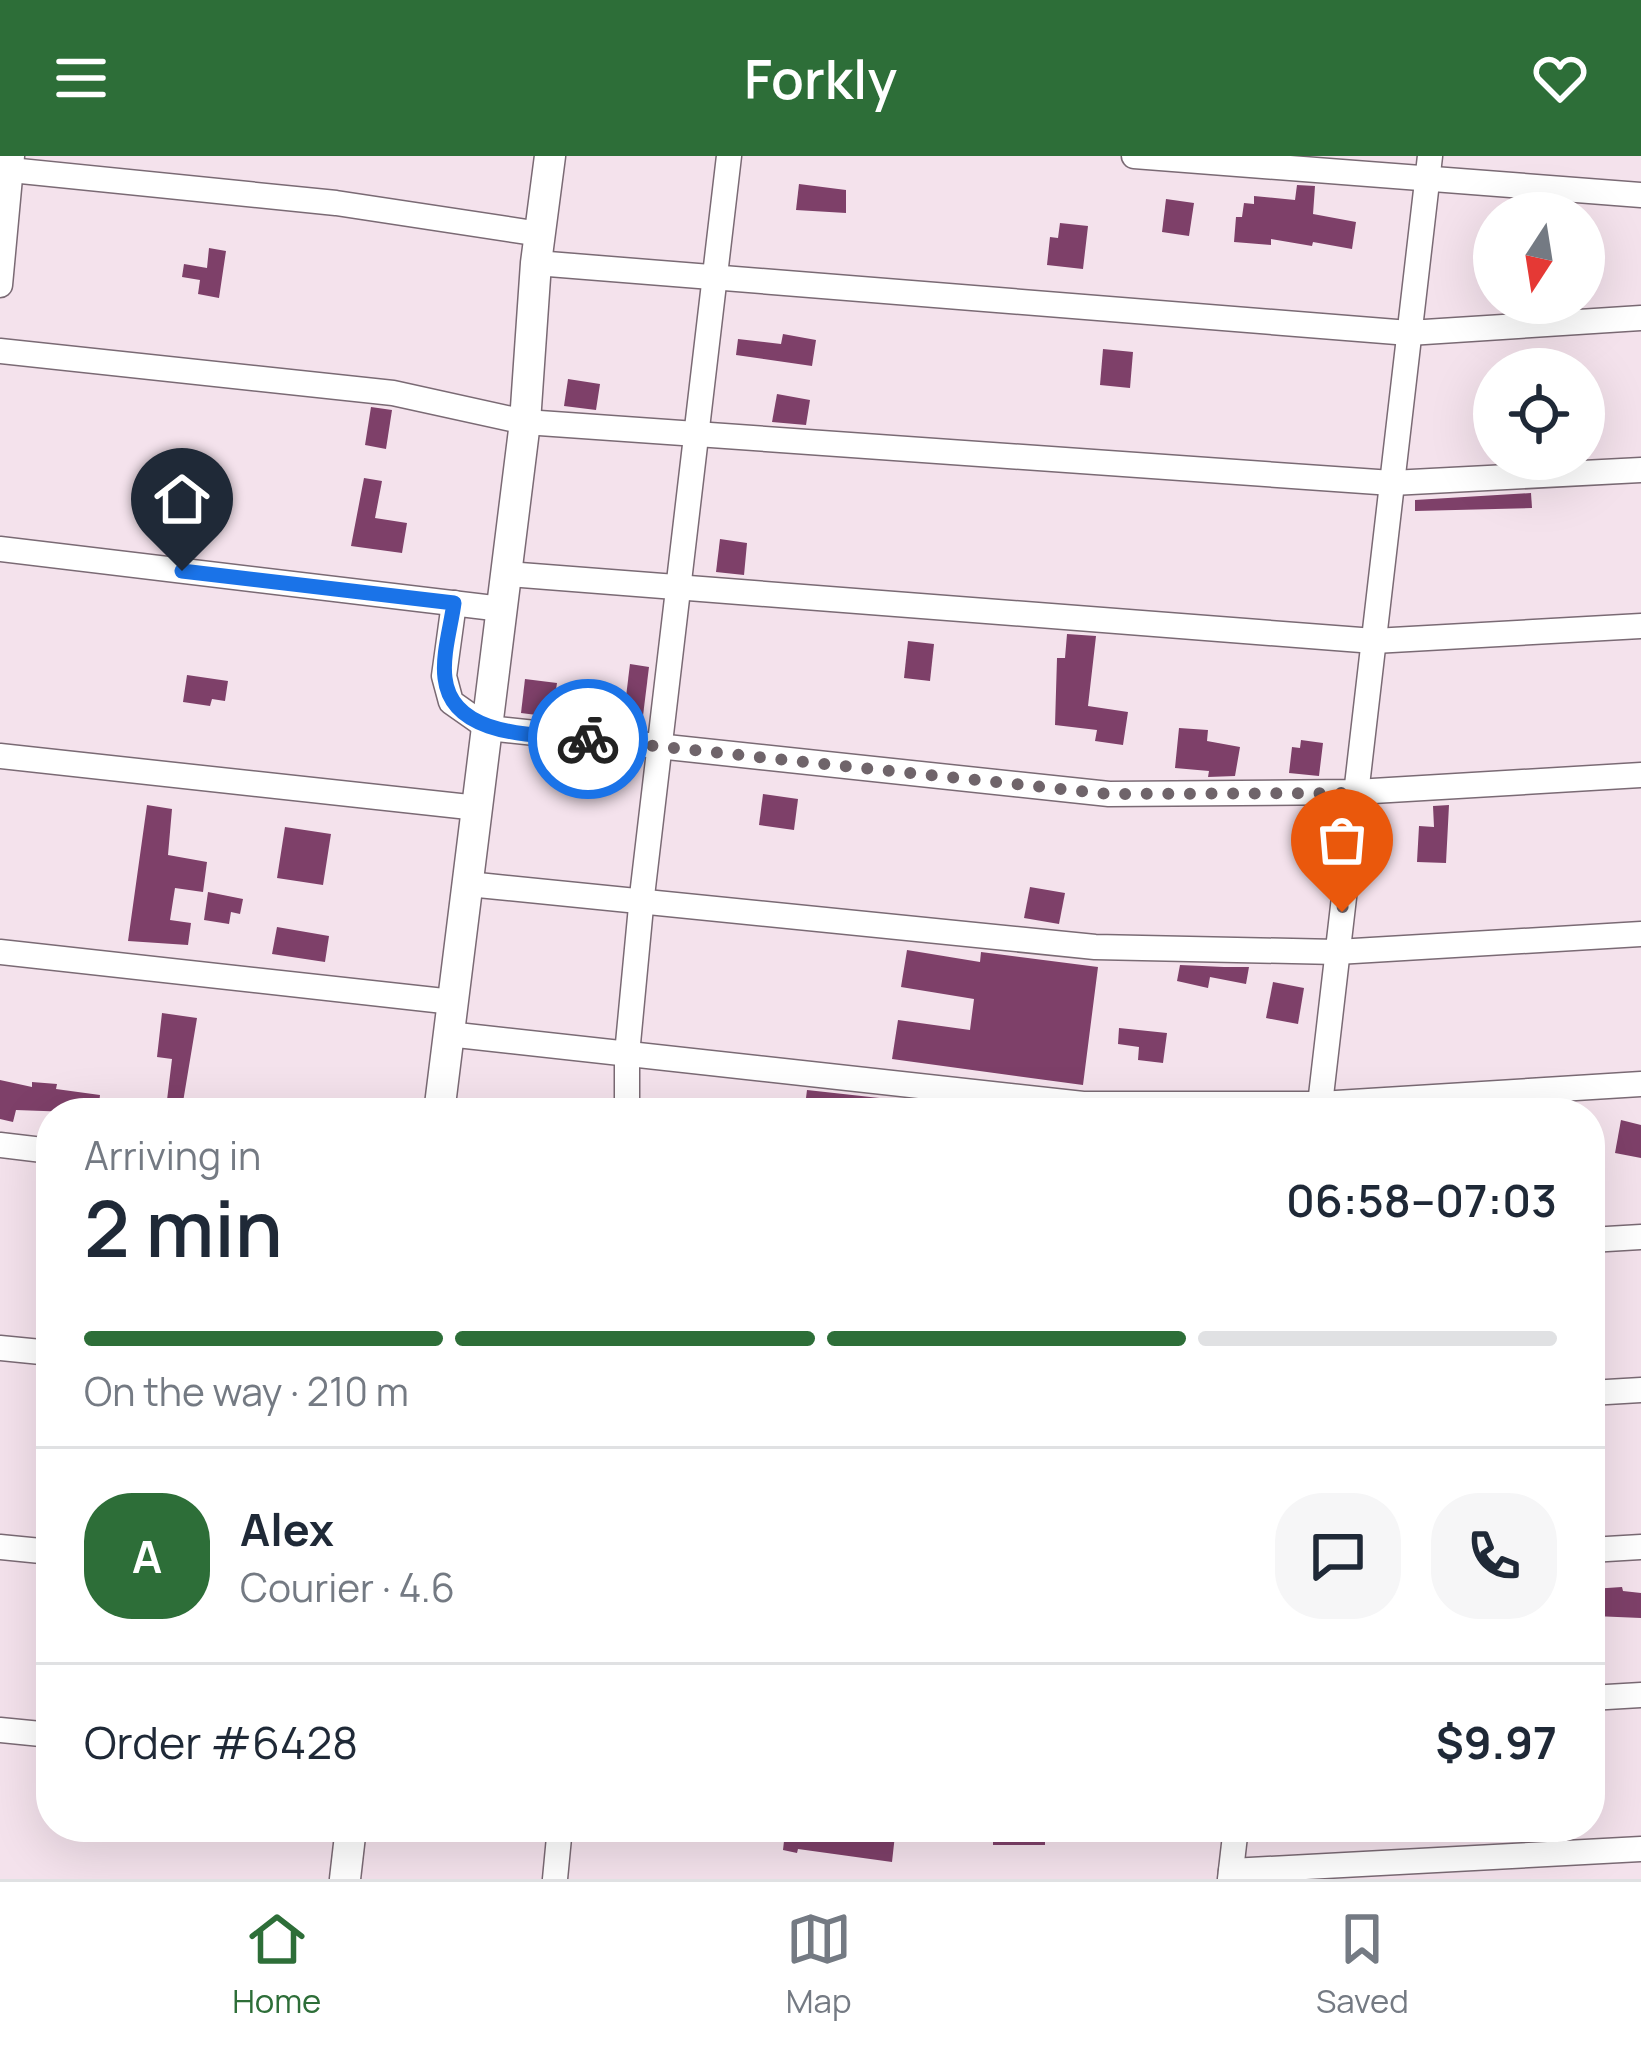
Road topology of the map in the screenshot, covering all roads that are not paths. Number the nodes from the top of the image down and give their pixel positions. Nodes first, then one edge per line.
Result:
1 (550, 156) edge
2 (729, 156) edge
3 (1134, 156) edge
4 (8, 165) edge
5 (1429, 167) edge
6 (1641, 195) edge
7 (538, 248) junction
8 (712, 277) junction
9 (0, 285) edge
10 (1641, 318) edge
11 (1409, 333) junction
12 (0, 351) edge
13 (525, 422) junction
14 (695, 434) junction
15 (1641, 470) edge
16 (1392, 483) junction
17 (0, 549) edge
18 (506, 574) junction
19 (679, 587) junction
20 (454, 603) junction
21 (502, 609) junction
22 (1641, 626) edge
23 (1373, 640) junction
24 (488, 728) junction
25 (660, 747) junction
26 (0, 756) edge
27 (1641, 775) edge
28 (1356, 793) junction
29 (478, 808) junction
30 (468, 884) junction
31 (642, 901) junction
32 (1641, 934) edge
33 (0, 952) edge
34 (1337, 952) junction
35 (453, 1002) junction
36 (448, 1034) junction
37 (627, 1054) junction
38 (1641, 1084) edge
39 (441, 1098) edge
40 (627, 1098) edge
41 (1028, 1098) edge
42 (1320, 1098) edge
43 (1453, 1098) edge
44 (0, 1145) edge
45 (36, 1149) edge
46 (1641, 1237) edge
47 (1605, 1239) edge
48 (0, 1348) edge
49 (36, 1352) edge
50 (1641, 1390) edge
51 (1605, 1392) edge
52 (0, 1547) edge
53 (1641, 1547) edge
54 (1605, 1549) edge
55 (36, 1551) edge
56 (1641, 1695) edge
57 (1605, 1697) edge
58 (0, 1730) edge
59 (36, 1734) edge
60 (349, 1842) edge
61 (559, 1842) edge
62 (1234, 1842) edge
63 (1641, 1849) edge
64 (1230, 1875) edge
65 (345, 1879) edge
66 (555, 1879) edge

1 - 7 main road
2 - 8 street
3 - 5 street
4 - 7 street
4 - 9 street
5 - 6 street
5 - 11 street
7 - 8 street
7 - 13 main road
8 - 11 street
8 - 14 street
10 - 11 street
11 - 16 street
12 - 13 street
13 - 14 street
13 - 18 main road
14 - 16 street
14 - 19 street
15 - 16 street
16 - 23 street
17 - 20 street
18 - 19 street
18 - 21 main road
19 - 23 street
19 - 25 street
20 - 21 street
20 - 24 street
21 - 24 main road
22 - 23 street
23 - 28 street
24 - 25 street
24 - 29 main road
25 - 28 street
25 - 31 street
26 - 29 street
27 - 28 street
28 - 34 street
29 - 30 main road
30 - 31 street
30 - 35 main road
31 - 34 street
31 - 37 street
32 - 34 street
33 - 35 street
34 - 42 street
35 - 36 main road
36 - 37 street
36 - 39 main road
37 - 40 street
37 - 41 street
38 - 43 street
44 - 45 street
46 - 47 street
48 - 49 street
50 - 51 street
52 - 55 street
53 - 54 street
56 - 57 street
58 - 59 street
60 - 65 main road
61 - 66 street
62 - 64 street
63 - 64 street

